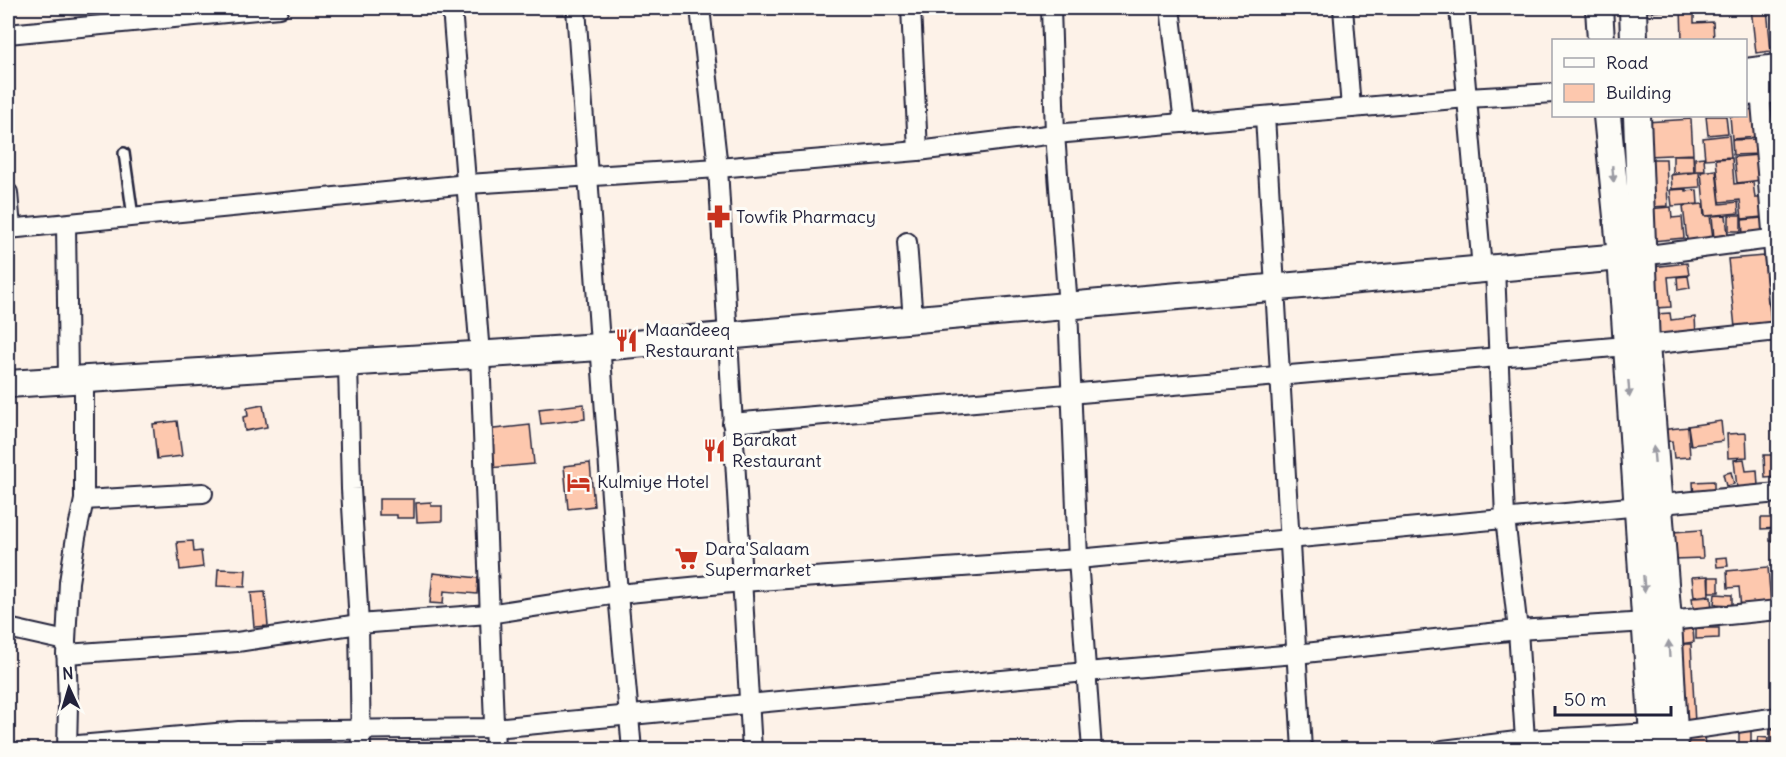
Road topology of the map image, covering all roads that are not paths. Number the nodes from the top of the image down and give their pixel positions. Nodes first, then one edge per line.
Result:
1 (279, 8) edge
2 (452, 8) edge
3 (576, 8) edge
4 (700, 8) edge
5 (911, 8) edge
6 (1051, 8) edge
7 (1170, 8) edge
8 (1343, 8) edge
9 (1459, 8) edge
10 (1599, 8) edge
11 (1633, 8) edge
12 (8, 34) edge
13 (1601, 39) edge
14 (1634, 39) edge
15 (1779, 68) edge
16 (1757, 86) edge
17 (1552, 93) edge
18 (1467, 98) junction
19 (1351, 108) junction
20 (1265, 116) junction
21 (1607, 117) edge
22 (1637, 117) edge
23 (1184, 123) junction
24 (1056, 134) junction
25 (918, 151) junction
26 (124, 153) dead end
27 (718, 168) junction
28 (587, 176) junction
29 (468, 184) junction
30 (8, 193) edge
31 (133, 217) junction
32 (66, 224) junction
33 (9, 228) edge
34 (1776, 238) edge
35 (907, 242) dead end
36 (1631, 257) junction
37 (1489, 268) junction
38 (1275, 286) junction
39 (1779, 300) edge
40 (1068, 307) junction
41 (913, 320) junction
42 (1779, 332) edge
43 (728, 335) junction
44 (1636, 346) junction
45 (600, 347) junction
46 (480, 354) junction
47 (1498, 357) junction
48 (348, 364) junction
49 (1281, 376) junction
50 (76, 379) junction
51 (8, 384) edge
52 (1072, 394) junction
53 (732, 423) junction
54 (203, 493) dead end
55 (1779, 493) edge
56 (84, 500) junction
57 (1648, 506) junction
58 (1505, 518) junction
59 (1290, 538) junction
60 (1078, 559) junction
61 (742, 582) junction
62 (618, 594) junction
63 (1779, 610) edge
64 (488, 614) junction
65 (1657, 622) junction
66 (359, 624) junction
67 (8, 628) edge
68 (1518, 630) junction
69 (66, 648) junction
70 (1296, 654) junction
71 (1086, 672) junction
72 (749, 704) junction
73 (630, 714) junction
74 (1779, 717) edge
75 (494, 728) junction
76 (360, 731) junction
77 (1525, 740) junction
78 (1664, 741) edge
79 (67, 748) edge
80 (361, 750) edge
81 (495, 750) edge
82 (632, 750) edge
83 (752, 750) edge
84 (1092, 750) edge
85 (1302, 750) edge
86 (1443, 750) edge

1 - 12 street
2 - 29 street
3 - 28 street
4 - 27 street
5 - 25 street
6 - 24 street
7 - 23 street
8 - 19 street
9 - 18 street
10 - 13 street
11 - 14 street
15 - 16 street
16 - 34 street
17 - 18 street
18 - 19 street
18 - 37 street
19 - 20 street
20 - 23 street
20 - 38 street
21 -> 36 street
22 - 36 street
23 - 24 street
24 - 25 street
24 - 40 street
25 - 27 street
26 - 31 lane
27 - 28 street
27 - 43 street
28 - 29 street
28 - 45 street
29 - 31 street
29 - 46 street
30 - 33 street
31 - 32 street
32 - 33 street
32 - 50 street
34 - 36 street
34 - 39 street
35 - 41 street
36 - 37 street
36 - 44 street
37 - 38 street
37 - 47 street
38 - 40 street
38 - 49 street
40 - 41 street
40 - 52 street
41 - 43 street
42 - 44 street
43 - 45 street
43 - 53 street
44 - 47 street
44 - 57 street
45 - 46 street
45 - 62 street
46 - 48 street
46 - 64 street
47 - 49 street
47 - 58 street
48 - 50 street
48 - 66 street
49 - 52 street
49 - 59 street
50 - 51 street
50 - 56 street
52 - 53 street
52 - 60 street
53 - 61 street
54 - 56 street
55 - 57 street
56 - 69 street
57 - 58 street
57 - 65 street
58 - 59 street
58 - 68 street
59 - 60 street
59 - 70 street
60 - 61 street
60 - 71 street
61 - 62 street
61 - 72 street
62 - 64 street
62 - 73 street
63 - 65 street
64 - 66 street
64 - 75 street
65 - 68 street
65 - 78 street
66 - 69 street
66 - 76 street
67 - 69 street
68 - 70 street
68 - 77 street
69 - 79 street
70 - 71 street
70 - 85 street
71 - 72 street
71 - 84 street
72 - 73 street
72 - 83 street
73 - 75 street
73 - 82 street
74 - 78 street
75 - 76 street
75 - 81 street
76 - 79 street
76 - 80 street
77 - 78 street
77 - 86 street

